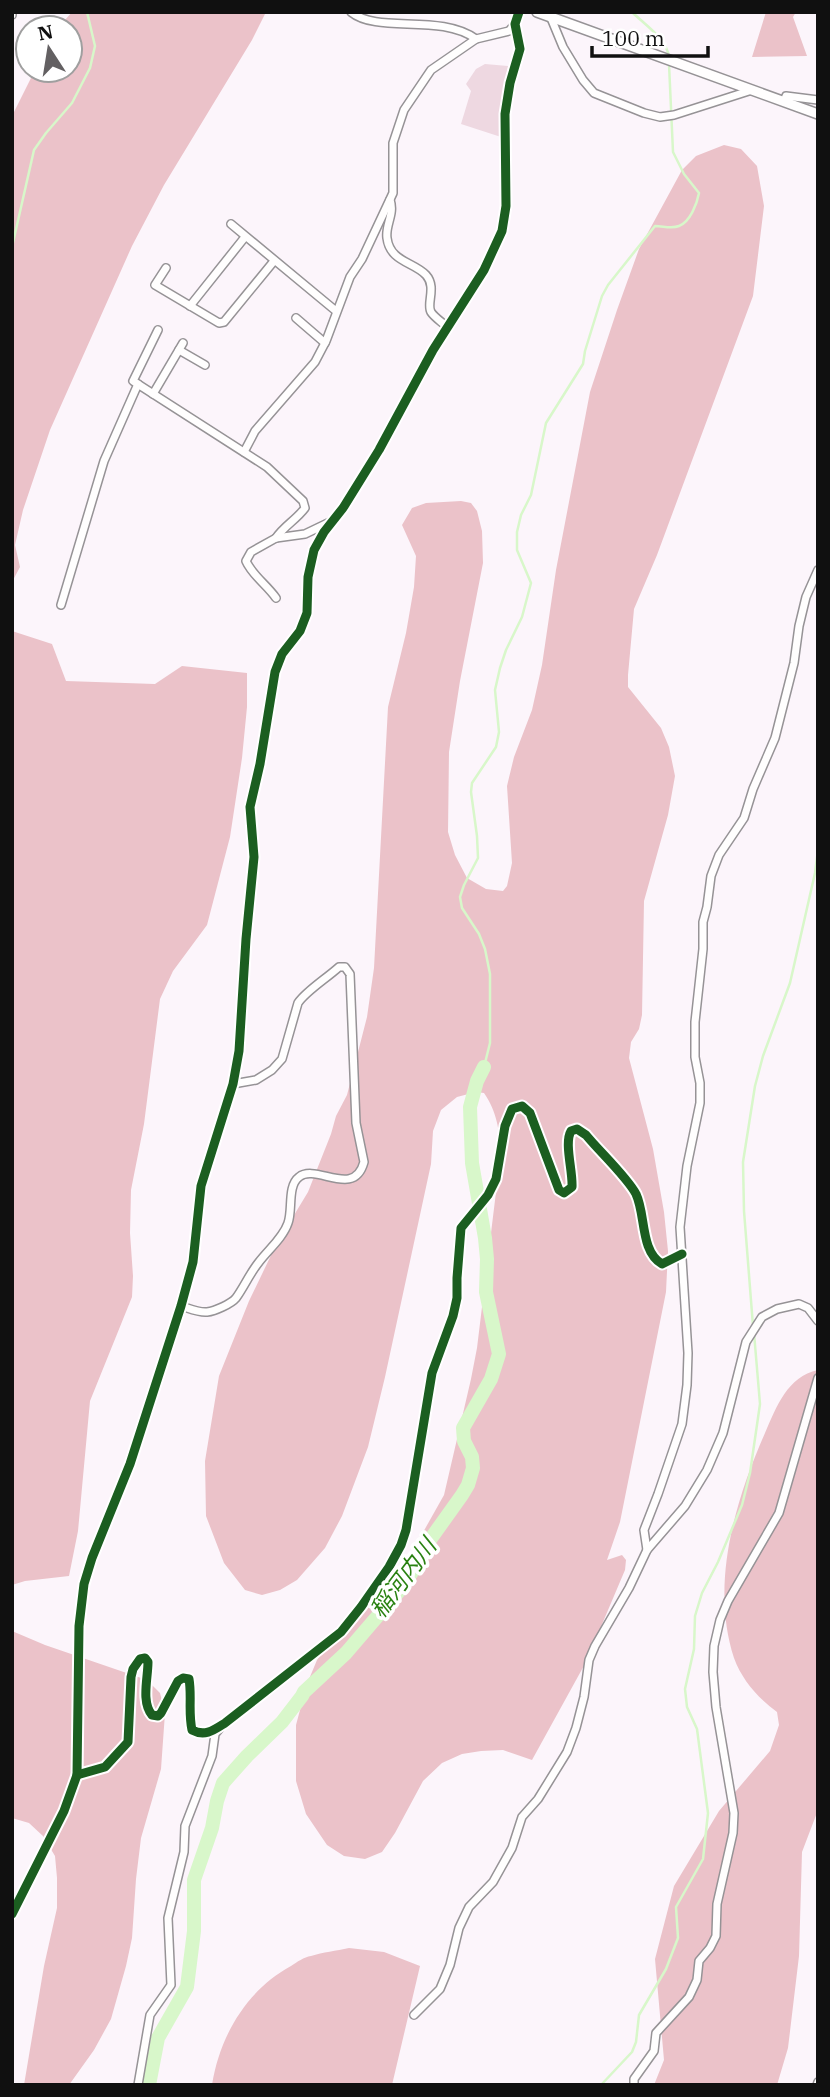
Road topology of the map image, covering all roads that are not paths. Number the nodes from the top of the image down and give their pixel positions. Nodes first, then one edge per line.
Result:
1 (351, 12) edge
2 (519, 12) edge
3 (537, 12) edge
4 (551, 18) junction
5 (515, 24) junction
6 (477, 38) junction
7 (752, 90) junction
8 (818, 100) edge
9 (784, 102) junction
10 (818, 114) edge
11 (390, 200) junction
12 (231, 224) dead end
13 (246, 237) junction
14 (274, 261) junction
15 (166, 268) dead end
16 (190, 306) junction
17 (336, 311) junction
18 (296, 318) dead end
19 (447, 327) junction
20 (158, 330) dead end
21 (325, 343) junction
22 (205, 365) dead end
23 (138, 384) junction
24 (153, 394) junction
25 (244, 452) junction
26 (334, 520) junction
27 (276, 538) junction
28 (818, 570) edge
29 (276, 598) dead end
30 (61, 605) dead end
31 (233, 1084) junction
32 (682, 1254) junction
33 (181, 1306) junction
34 (818, 1321) edge
35 (818, 1378) edge
36 (647, 1550) junction
37 (225, 1723) junction
38 (77, 1775) junction
39 (12, 1914) edge
40 (414, 2015) dead end
41 (141, 2085) edge
42 (634, 2085) edge

1 - 6 street
2 - 5 street
3 - 4 street
4 - 7 street
4 - 7 street
5 - 6 street
5 - 19 street
6 - 11 street
7 - 9 street
8 - 9 street
9 - 10 street
11 - 17 street
11 - 19 street
12 - 13 street
13 - 14 street
13 - 16 street
14 - 16 street
14 - 17 street
15 - 16 street
17 - 21 street
18 - 21 street
19 - 26 street
20 - 23 street
21 - 25 street
22 - 24 street
23 - 24 street
23 - 30 street
24 - 25 street
25 - 27 street
26 - 27 street
26 - 31 street
27 - 29 street
28 - 32 street
31 - 33 street
31 - 33 street
32 - 36 street
32 - 37 street
33 - 38 street
34 - 36 street
35 - 42 street
36 - 40 street
37 - 38 street
37 - 41 street
38 - 39 street

